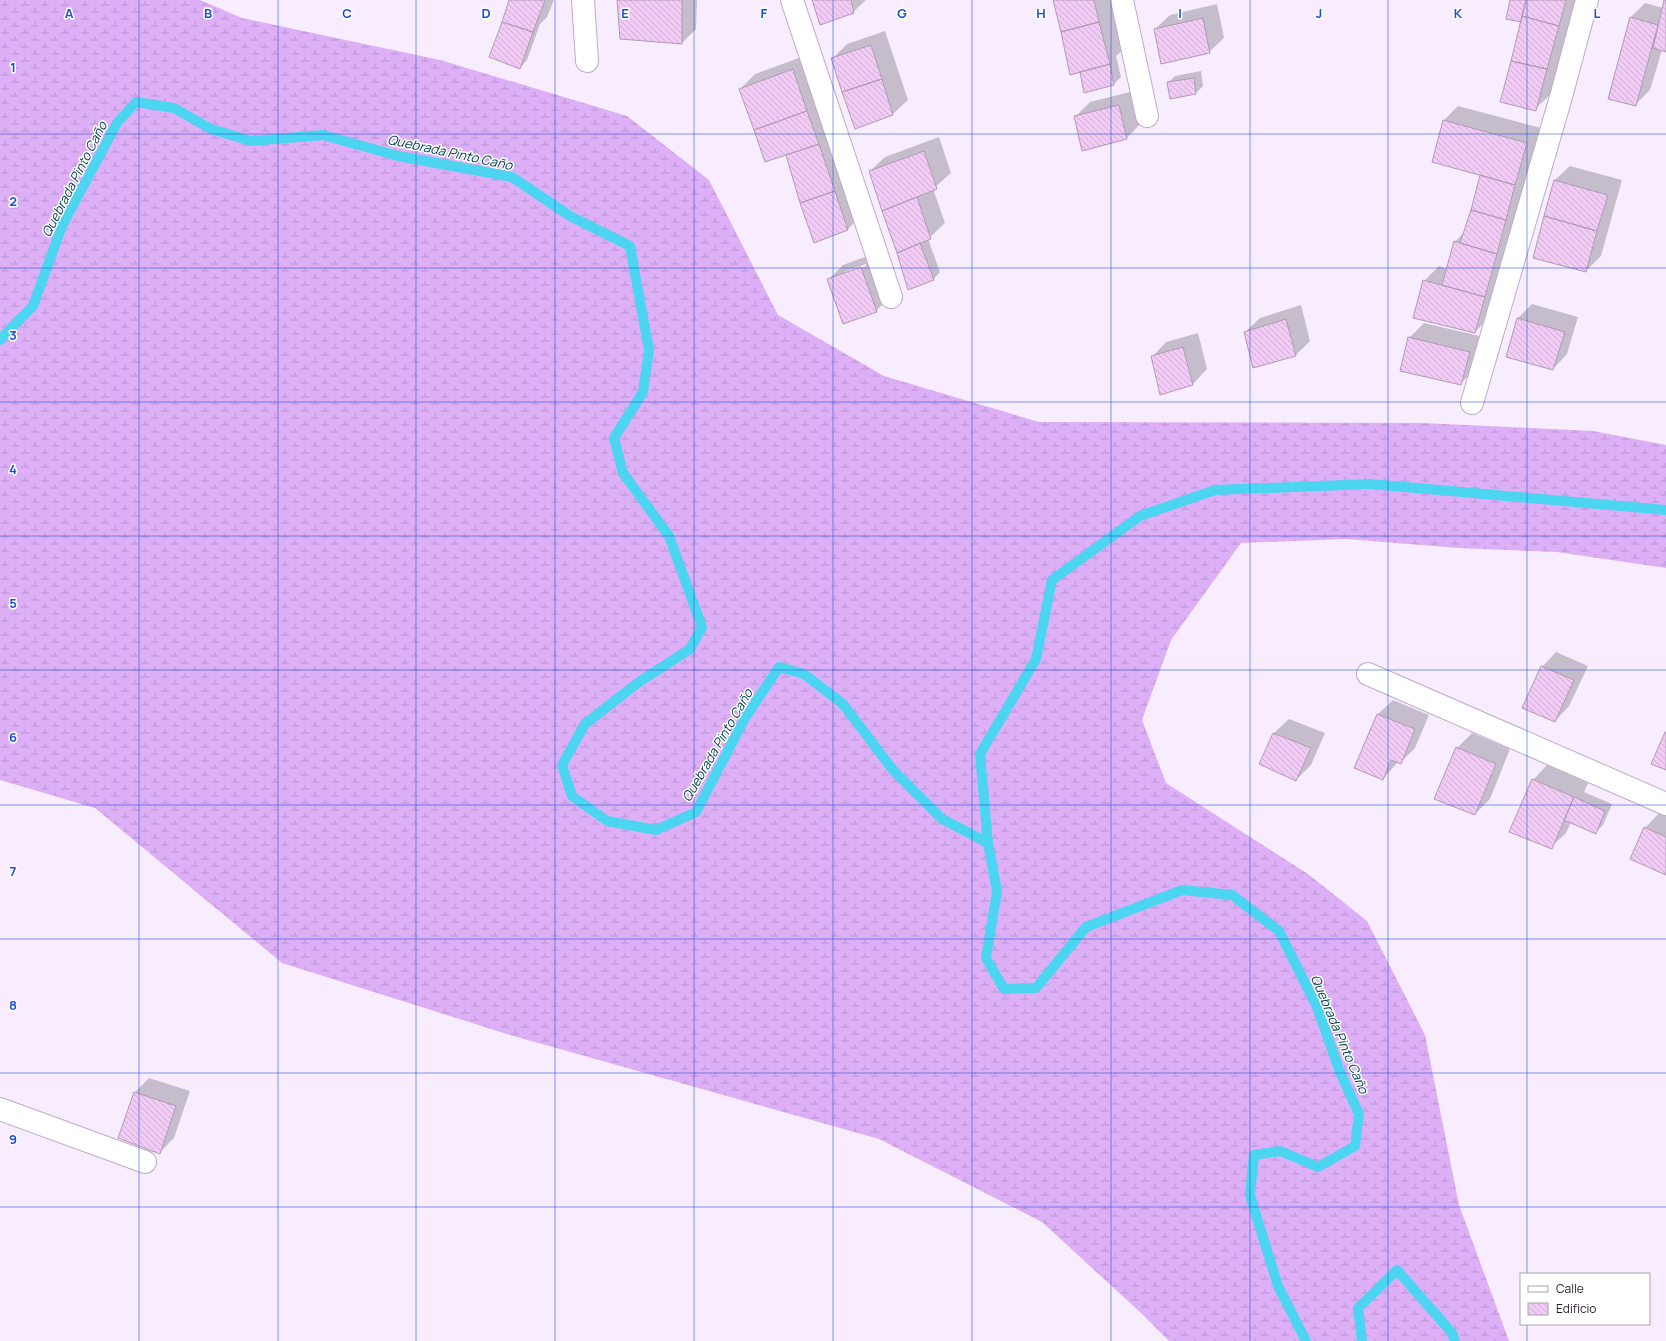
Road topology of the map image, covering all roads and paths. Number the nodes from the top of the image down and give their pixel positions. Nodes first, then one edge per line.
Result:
1 (583, 0) edge
2 (792, 0) edge
3 (1122, 0) edge
4 (1587, 0) edge
5 (587, 61) dead end
6 (1146, 116) dead end
7 (891, 297) dead end
8 (1472, 403) dead end
9 (1368, 674) dead end
10 (1666, 804) edge
11 (0, 1109) edge
12 (145, 1162) dead end

1 - 5 street
2 - 7 street
3 - 6 street
4 - 8 street
9 - 10 street
11 - 12 street

